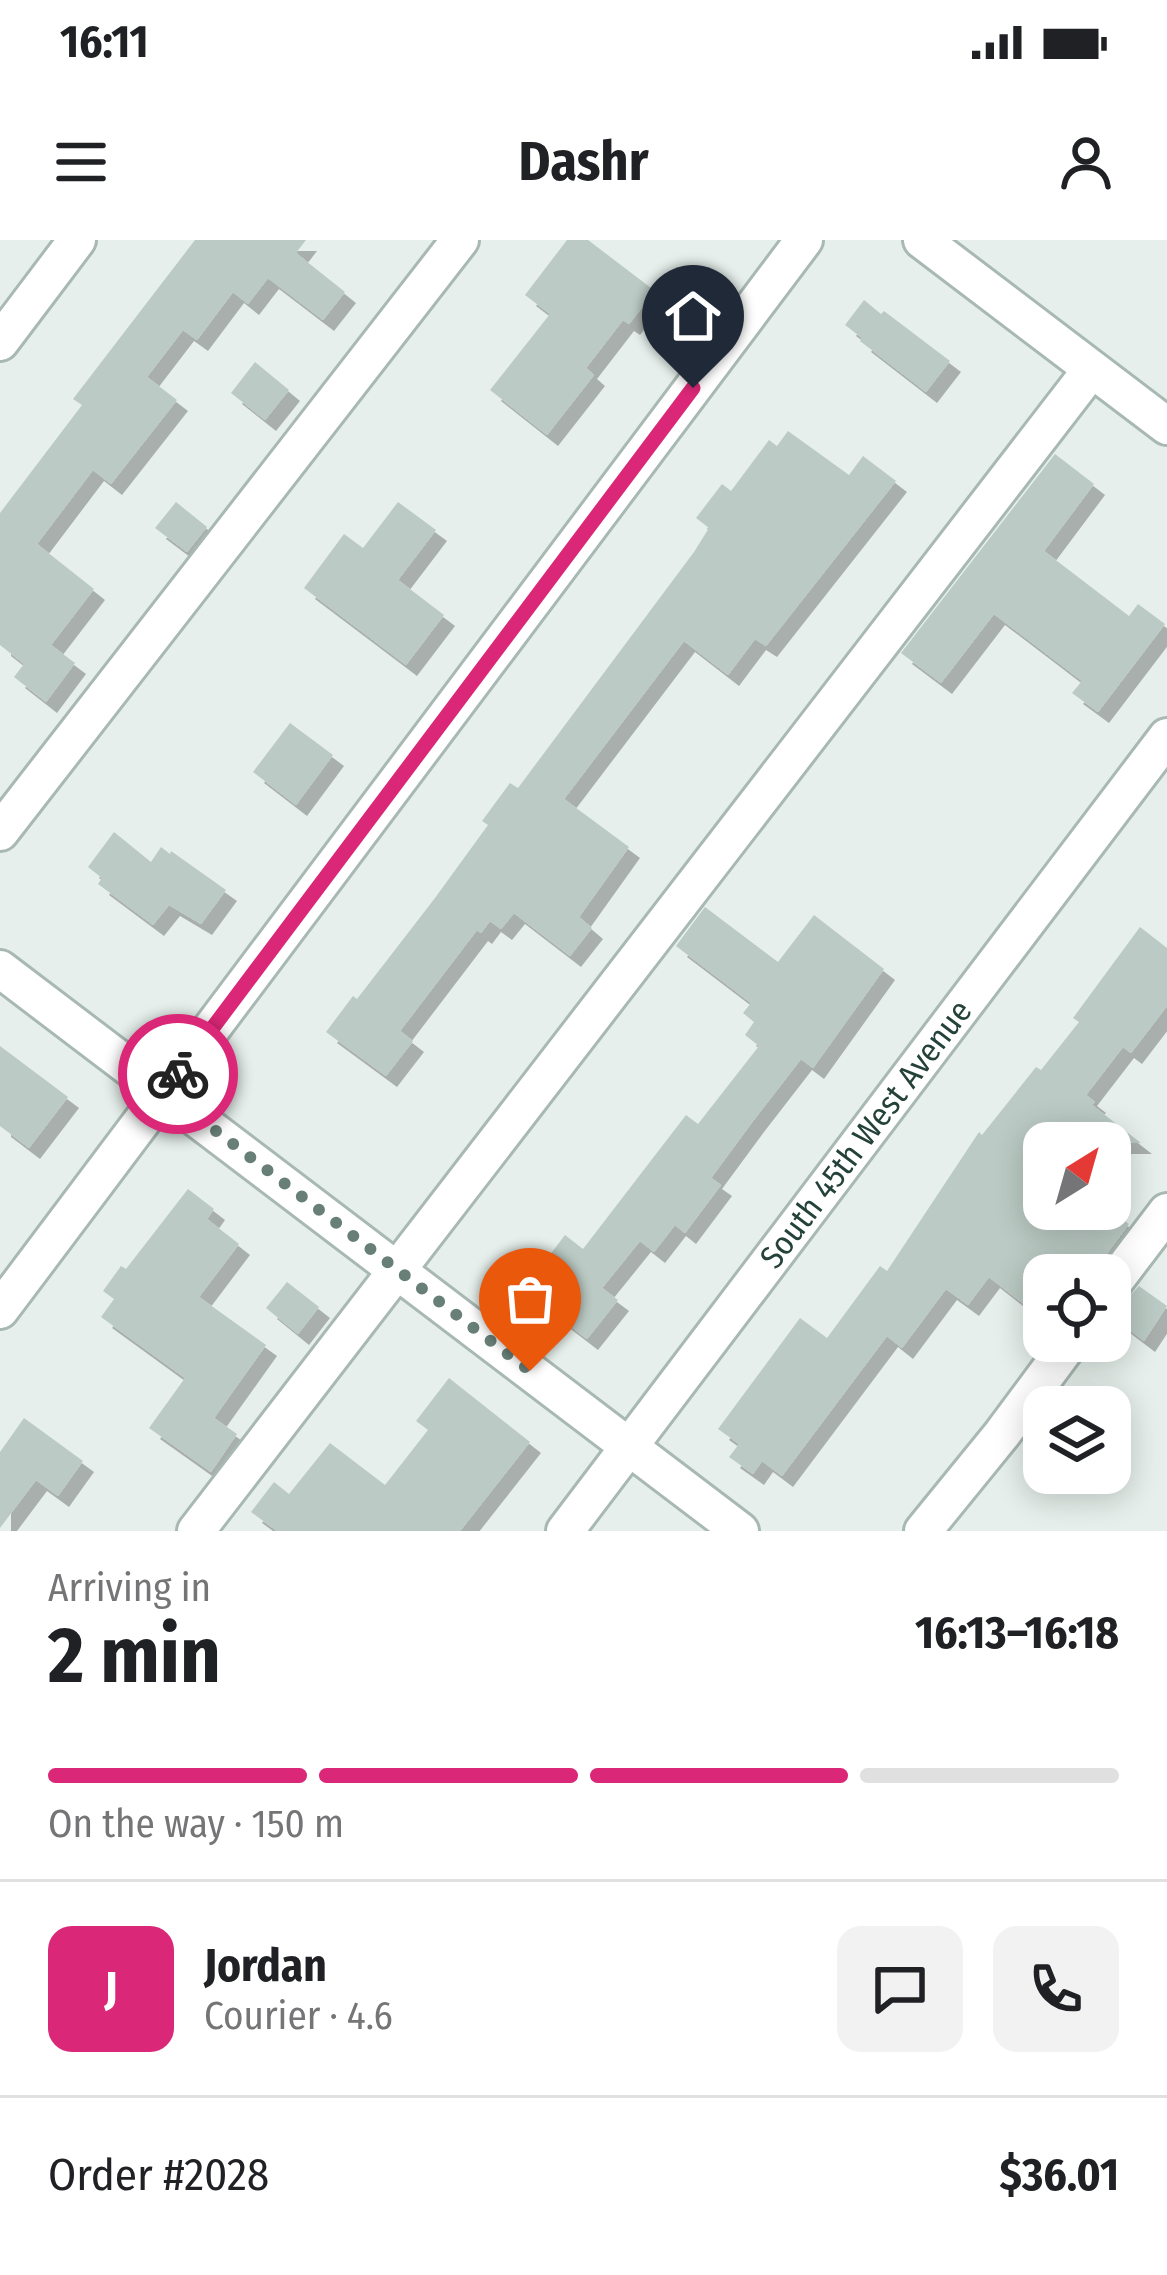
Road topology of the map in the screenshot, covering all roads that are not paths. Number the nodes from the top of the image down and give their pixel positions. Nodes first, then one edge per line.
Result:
1 (76, 240) edge
2 (460, 240) edge
3 (804, 240) edge
4 (922, 240) edge
5 (0, 342) edge
6 (1091, 370) junction
7 (1167, 426) edge
8 (1167, 736) edge
9 (0, 832) edge
10 (0, 968) edge
11 (165, 1092) junction
12 (1167, 1212) edge
13 (1131, 1259) edge
14 (396, 1269) junction
15 (0, 1310) edge
16 (1055, 1362) edge
17 (629, 1447) junction
18 (196, 1531) edge
19 (565, 1531) edge
20 (740, 1531) edge
21 (923, 1531) edge

1 - 5 street
2 - 9 street
3 - 11 street
4 - 6 street
6 - 7 street
6 - 14 street
8 - 17 street, South 45th West Avenue
10 - 11 street
11 - 14 street
11 - 15 street
12 - 13 street
14 - 17 street
14 - 18 street
16 - 21 street
17 - 19 street, South 45th West Avenue
17 - 20 street

